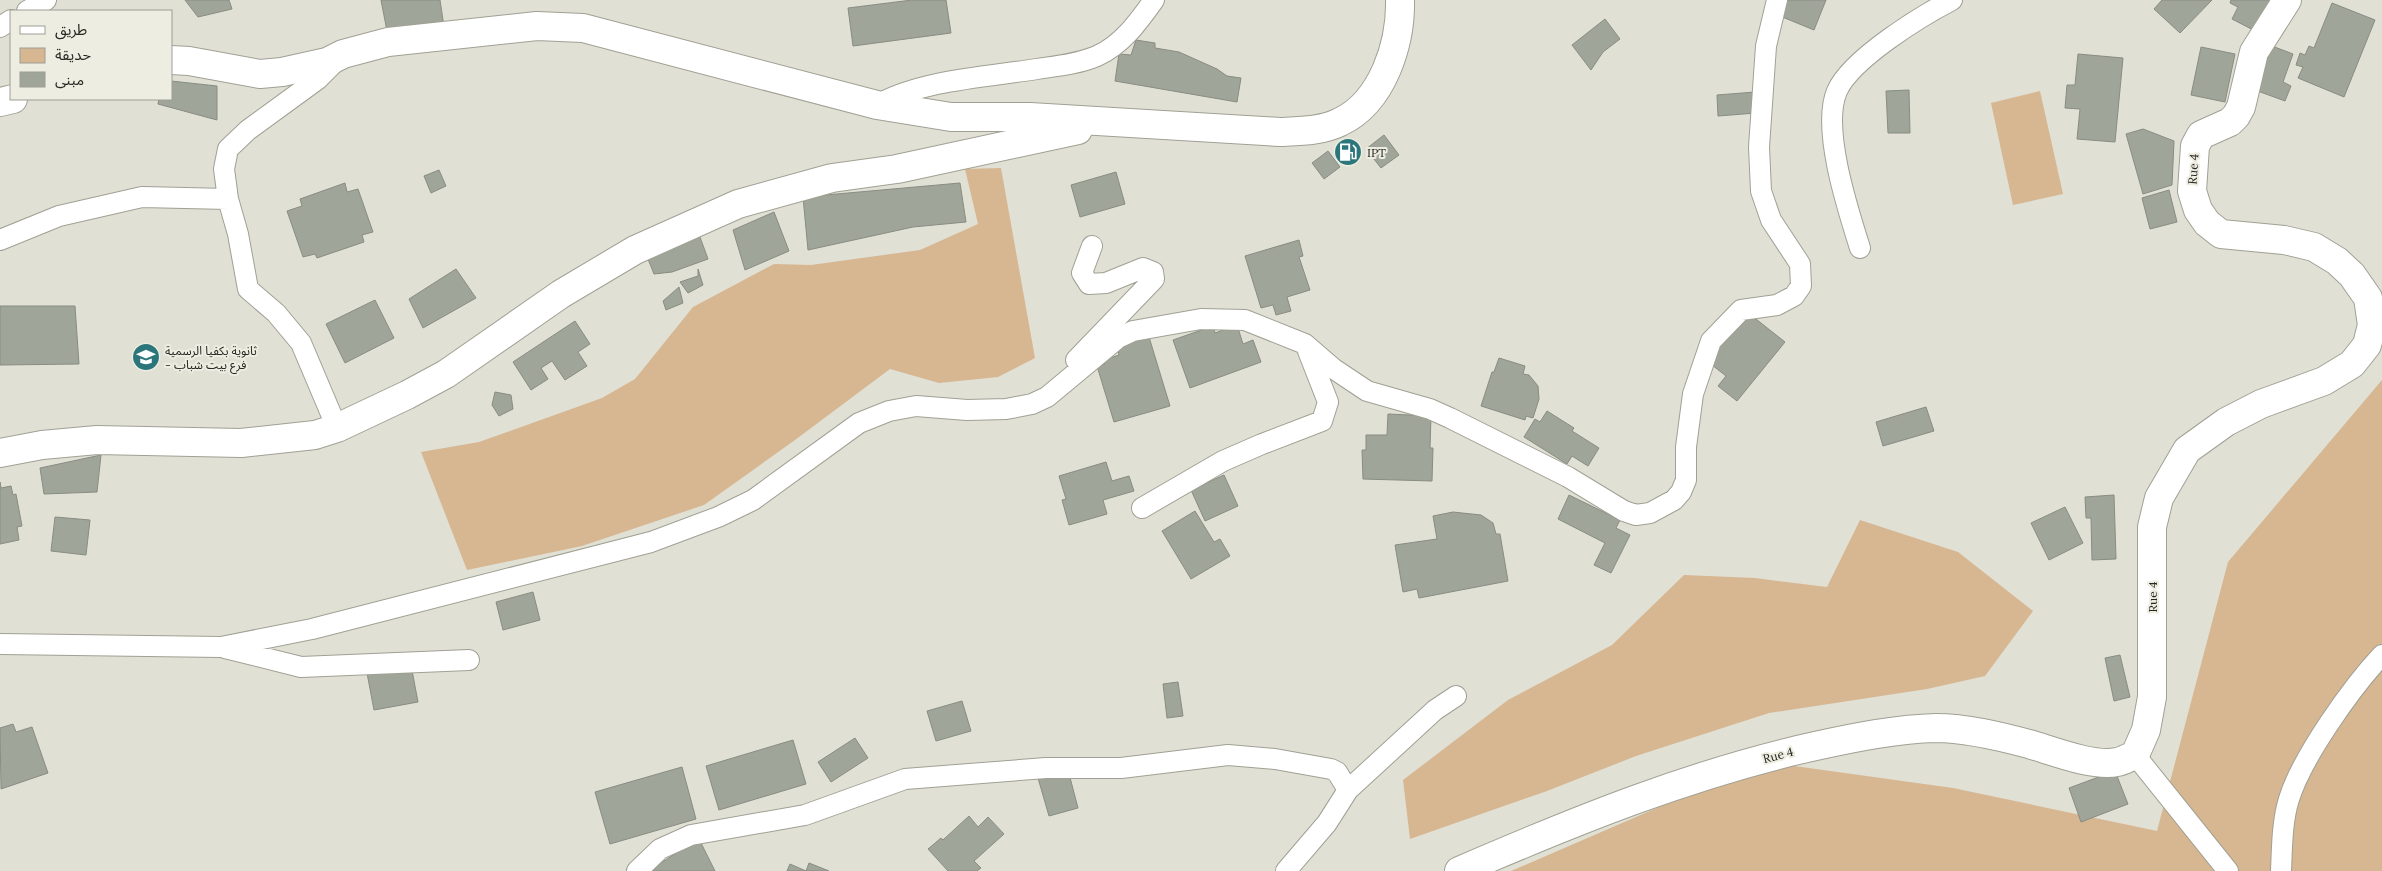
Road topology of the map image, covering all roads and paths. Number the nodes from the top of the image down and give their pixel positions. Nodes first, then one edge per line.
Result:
1 (46, 0) edge
2 (1154, 0) edge
3 (1400, 0) edge
4 (1777, 0) edge
5 (1952, 0) edge
6 (2288, 0) edge
7 (29, 10) edge
8 (342, 54) junction
9 (172, 60) edge
10 (877, 105) junction
11 (1117, 122) junction
12 (228, 199) junction
13 (0, 240) edge
14 (1092, 246) dead end
15 (1860, 248) dead end
16 (1305, 344) junction
17 (1047, 397) junction
18 (337, 428) junction
19 (0, 453) edge
20 (1142, 508) dead end
21 (0, 644) edge
22 (221, 646) junction
23 (2382, 655) edge
24 (469, 660) dead end
25 (1456, 696) dead end
26 (2135, 755) junction
27 (1348, 790) junction
28 (637, 871) edge
29 (1286, 871) edge
30 (1459, 871) edge
31 (2228, 871) edge
32 (2281, 871) edge

1 - 7 street
2 - 10 street
3 - 11 street
4 - 16 street
5 - 15 street
6 - 26 street, Rue 4
8 - 9 street
8 - 10 street
8 - 12 street
10 - 11 street
11 - 18 street
12 - 13 street
12 - 18 street
14 - 17 street
16 - 17 street
16 - 20 street
17 - 22 street
18 - 19 street
21 - 22 street
22 - 24 street
23 - 32 street
25 - 27 street
26 - 30 street, Rue 4
26 - 31 street
27 - 28 street
27 - 29 street

